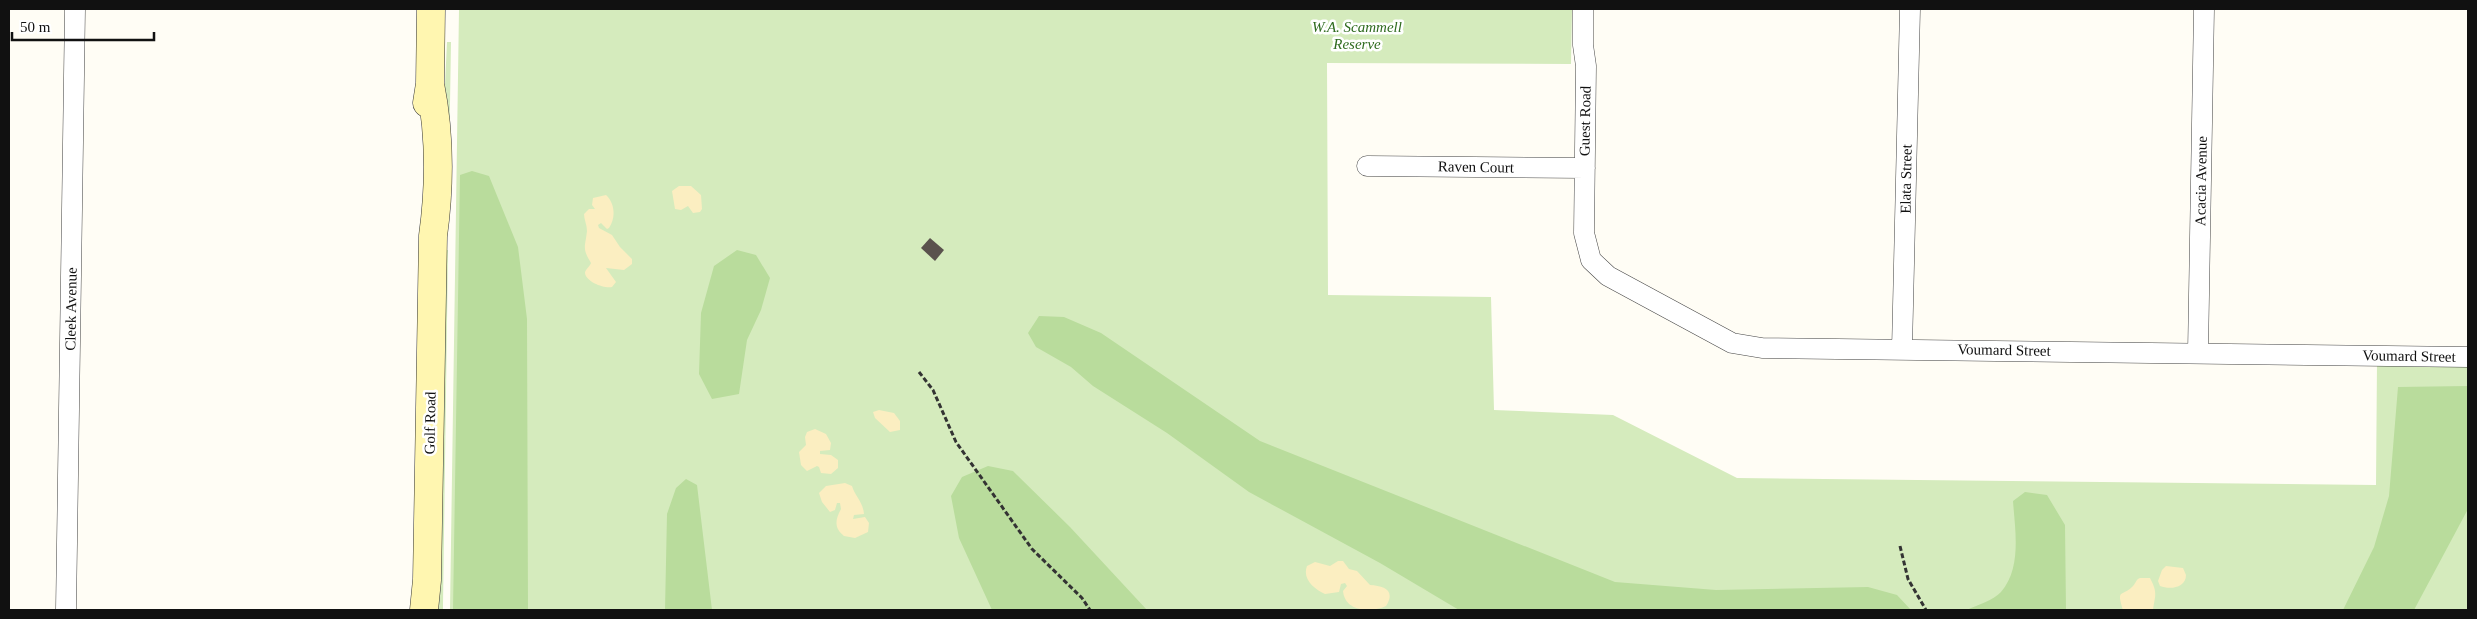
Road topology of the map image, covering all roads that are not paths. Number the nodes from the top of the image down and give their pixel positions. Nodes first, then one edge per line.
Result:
1 (75, 9) edge
2 (431, 9) edge
3 (1583, 9) edge
4 (1910, 9) edge
5 (2204, 9) edge
6 (1367, 166) dead end
7 (1585, 168) junction
8 (1584, 233) joint
9 (1902, 349) junction
10 (2198, 352) junction
11 (2468, 357) edge
12 (66, 610) edge
13 (424, 610) edge

1 - 12 street, Cleek Avenue
2 - 13 street, Golf Road
3 - 7 street, Guest Road
4 - 9 street, Elata Street
5 - 10 street, Acacia Avenue
6 - 7 street, Raven Court
7 - 8 street, Guest Road
8 - 9 street, Voumard Street
9 - 10 street, Voumard Street
10 - 11 street, Voumard Street

